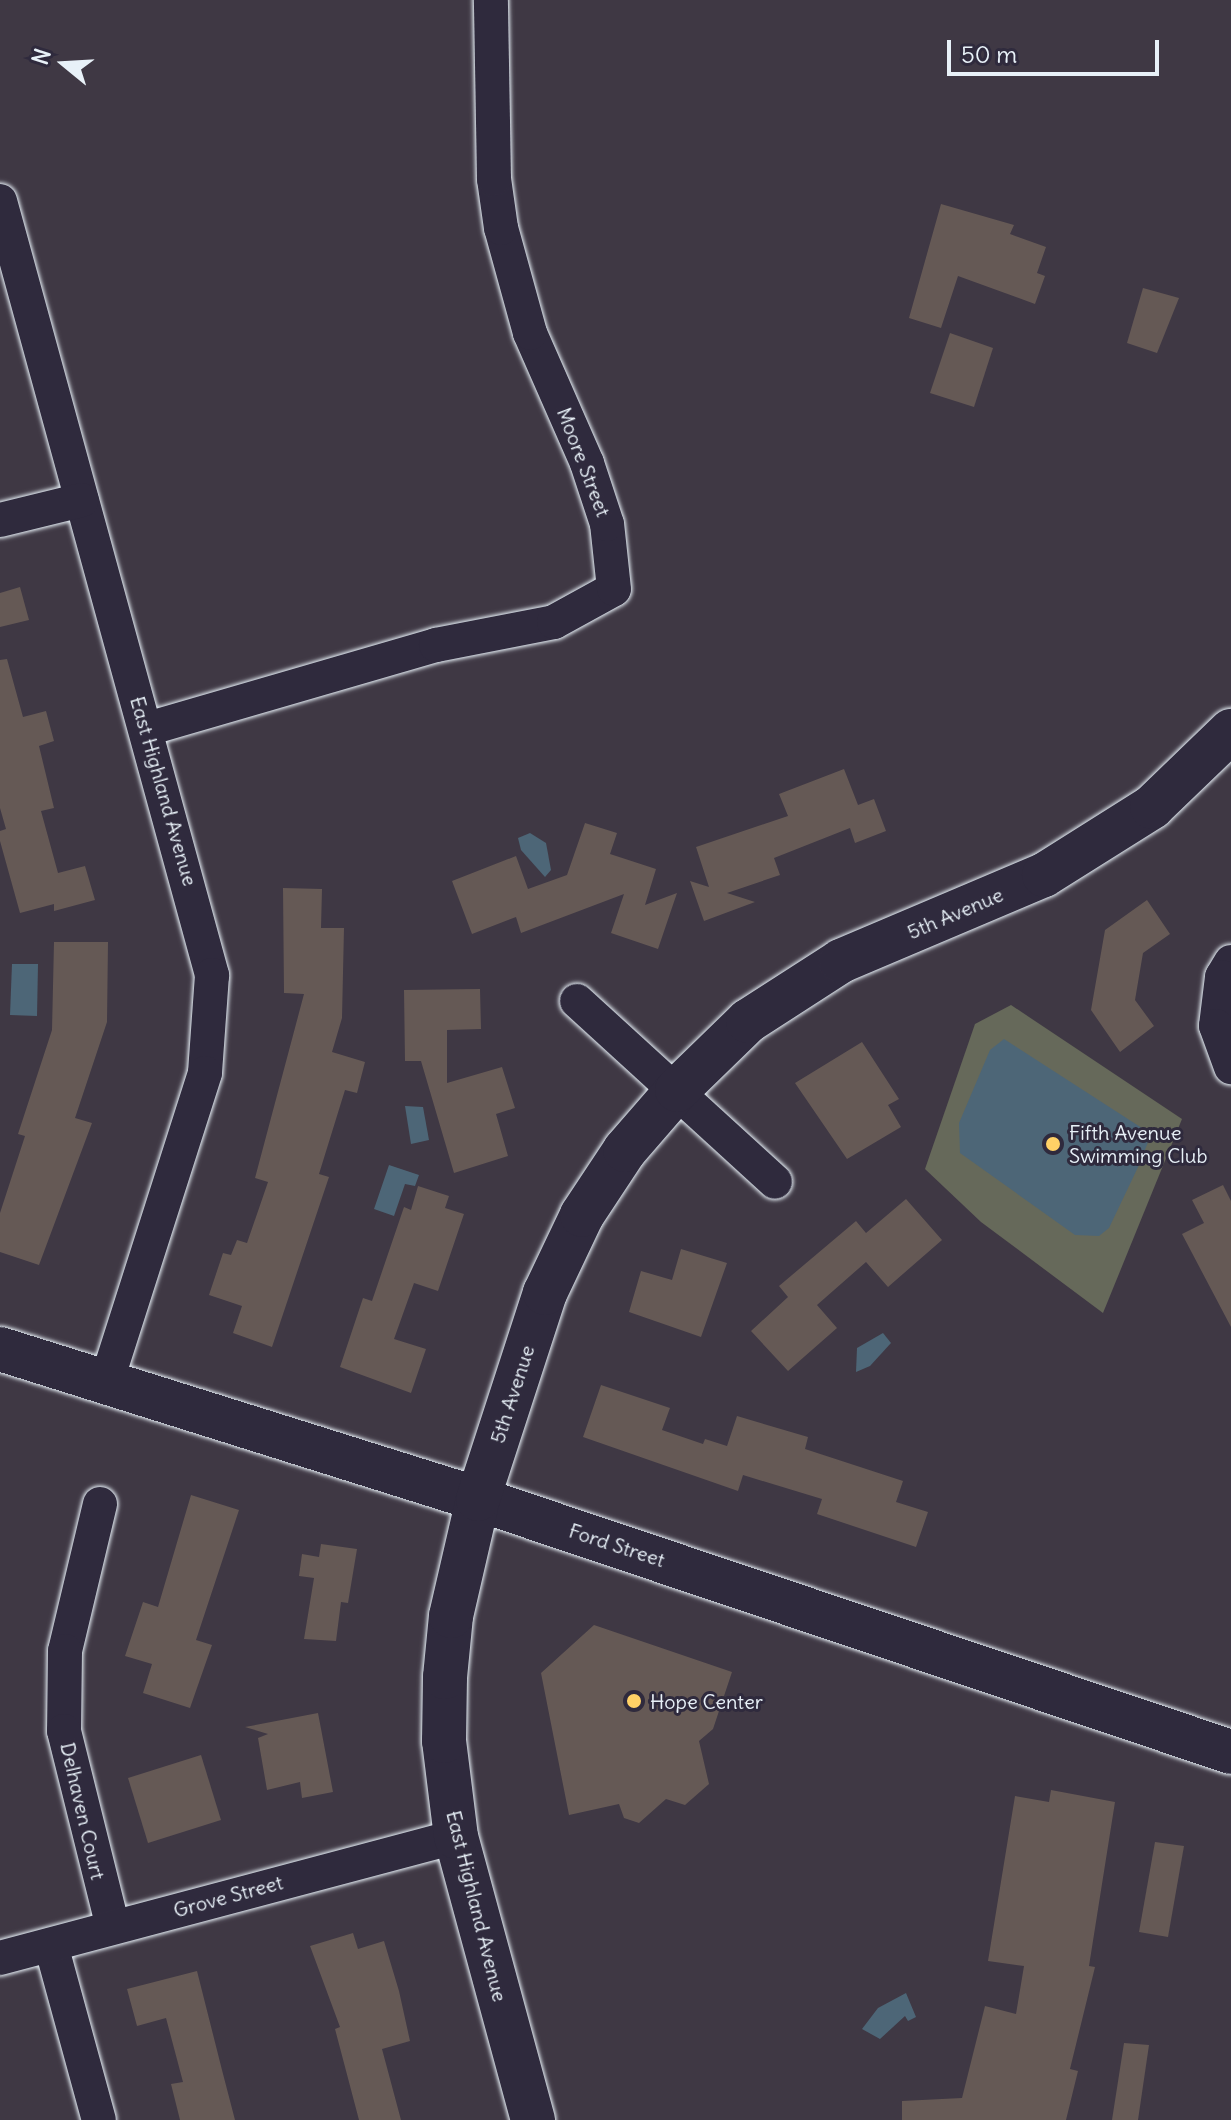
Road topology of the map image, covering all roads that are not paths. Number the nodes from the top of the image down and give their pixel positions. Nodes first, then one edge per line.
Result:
1 (491, 0) edge
2 (0, 201) edge
3 (82, 500) junction
4 (0, 520) edge
5 (147, 729) junction
6 (1231, 731) edge
7 (1231, 962) edge
8 (577, 1001) dead end
9 (1231, 1067) edge
10 (677, 1090) junction
11 (775, 1182) dead end
12 (0, 1349) edge
13 (107, 1381) junction
14 (478, 1499) junction
15 (100, 1504) dead end
16 (1231, 1752) edge
17 (456, 1837) junction
18 (113, 1927) junction
19 (51, 1945) junction
20 (0, 1958) edge
21 (99, 2120) edge
22 (533, 2120) edge

1 - 5 street, Moore Street
2 - 3 street, East Highland Avenue
3 - 4 street
3 - 5 street, East Highland Avenue
5 - 13 street, East Highland Avenue
6 - 10 main road, 5th Avenue
7 - 9 street
8 - 10 street
10 - 11 street
10 - 14 main road, 5th Avenue
12 - 13 main road, Ford Street
13 - 14 main road, Ford Street
14 - 16 main road, Ford Street
14 - 17 main road, East Highland Avenue
15 - 18 street, Delhaven Court
17 - 18 street, Grove Street
17 - 22 main road, East Highland Avenue
18 - 19 street, Grove Street
19 - 20 street, Grove Street
19 - 21 street

